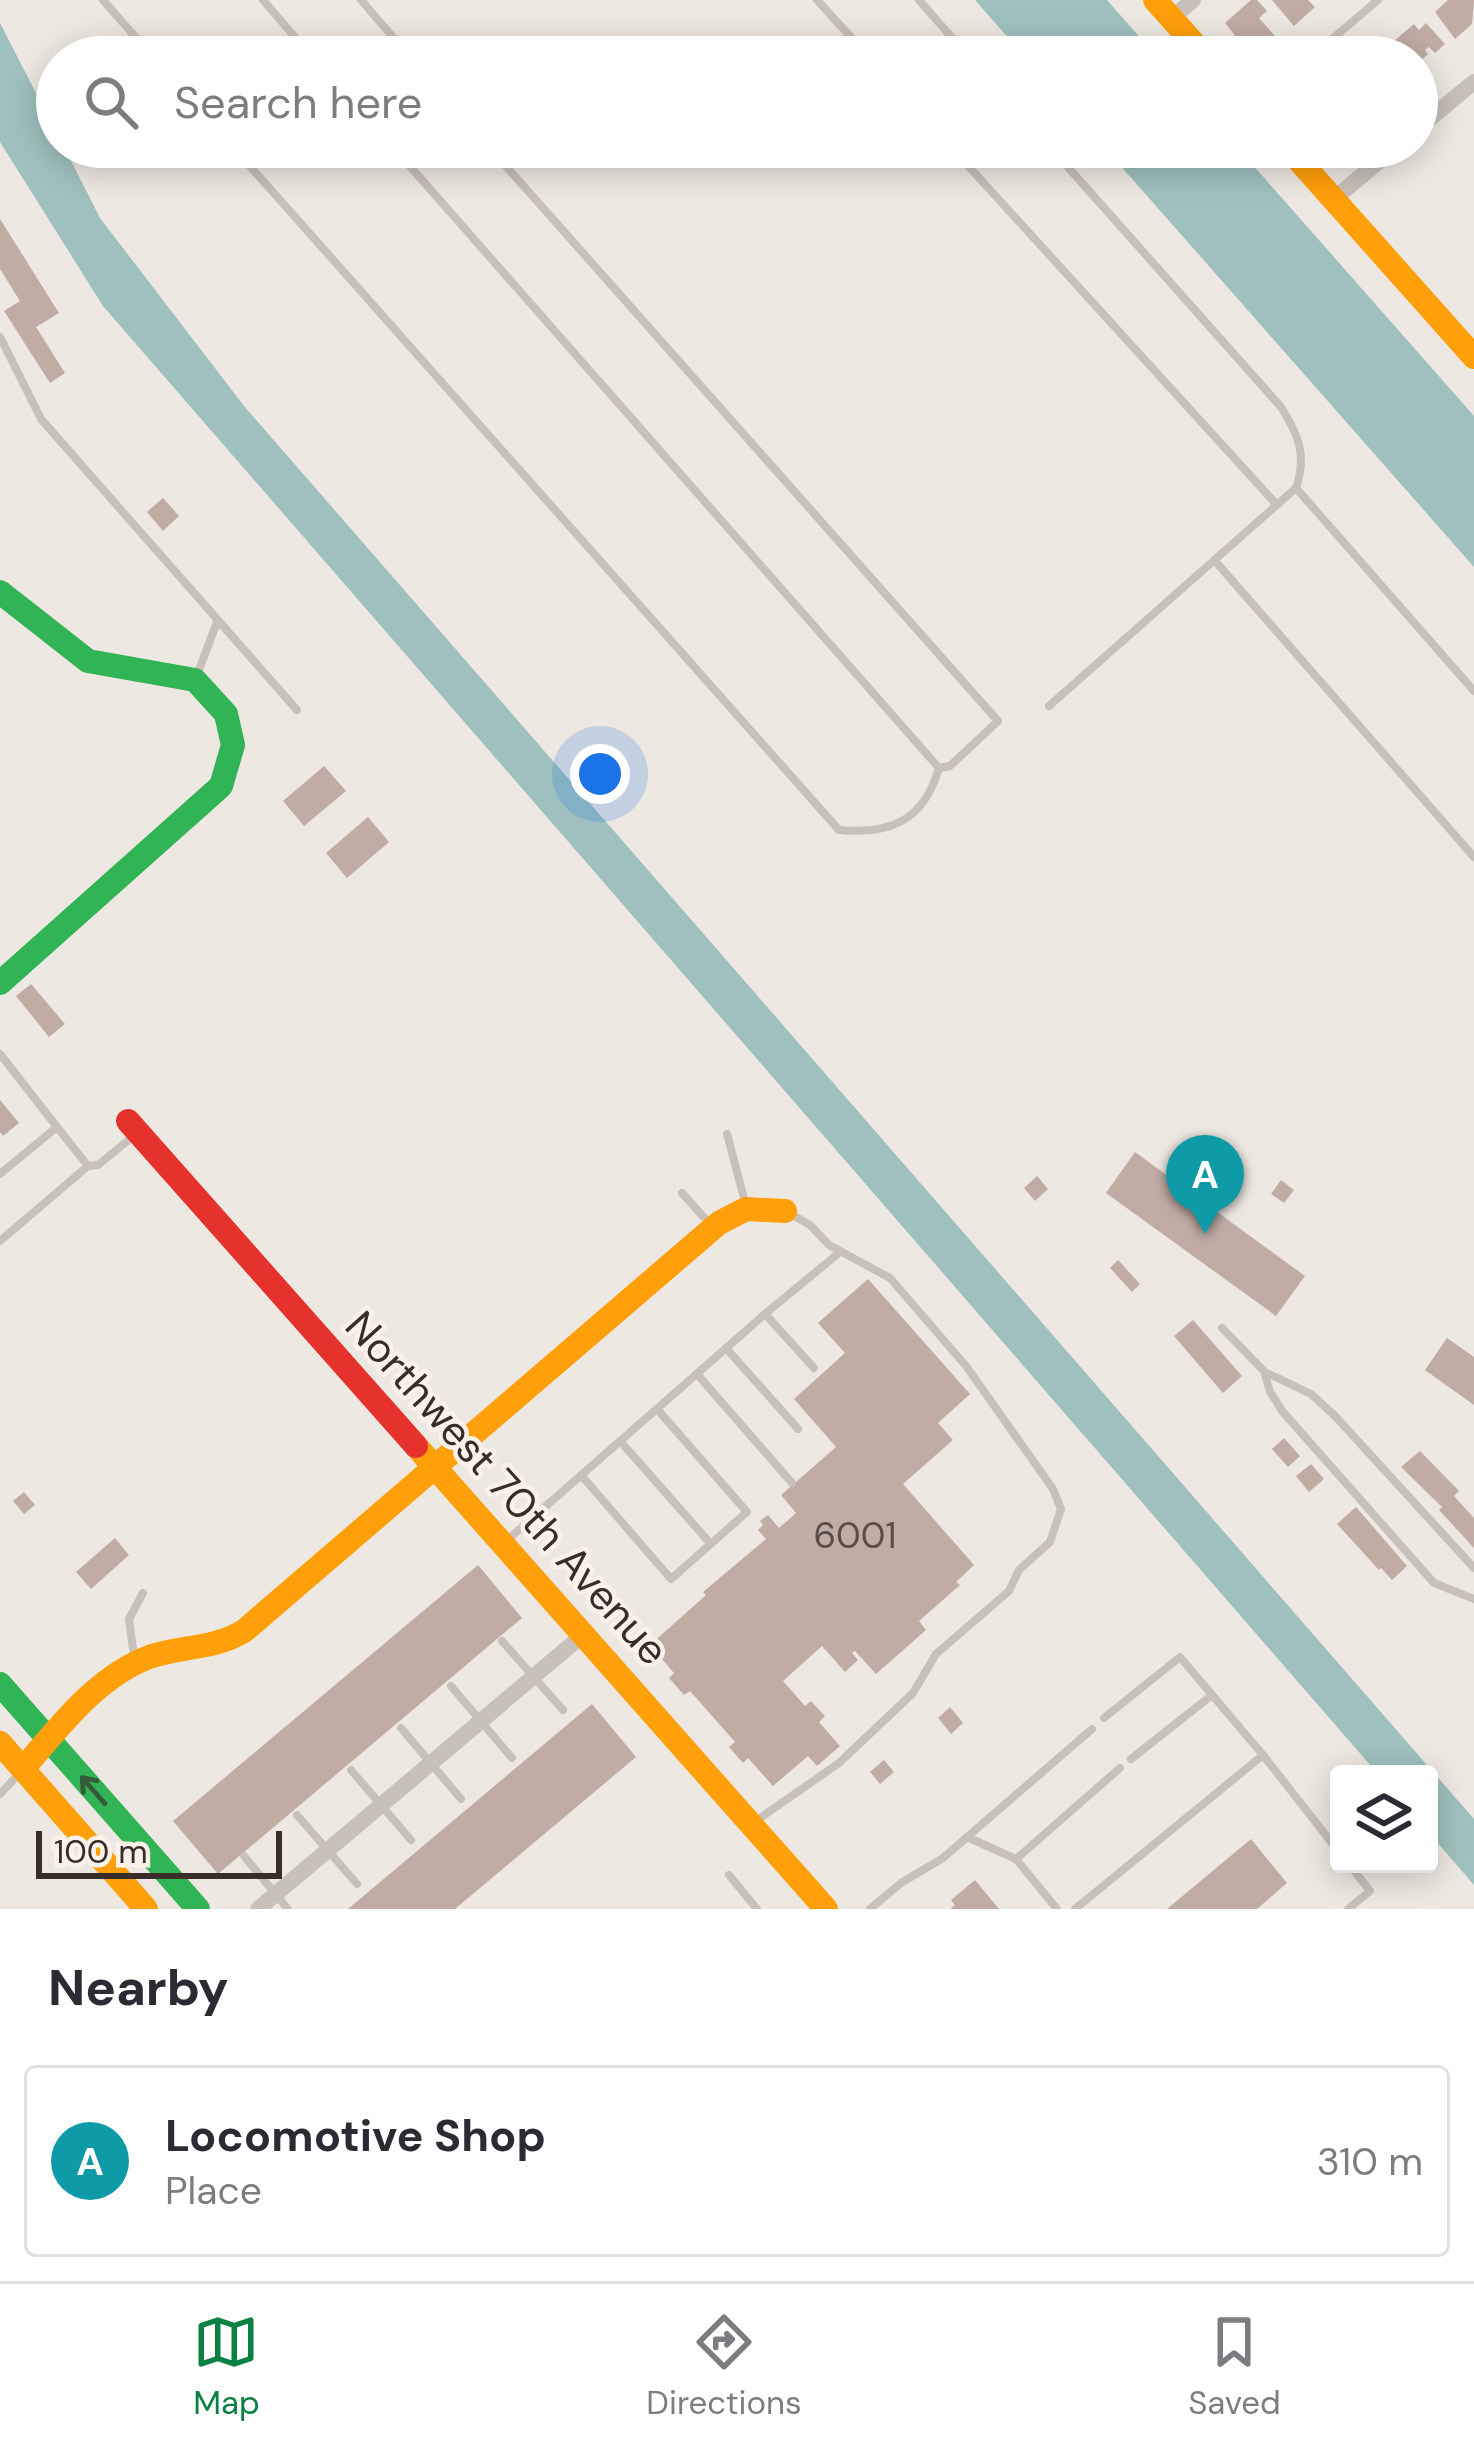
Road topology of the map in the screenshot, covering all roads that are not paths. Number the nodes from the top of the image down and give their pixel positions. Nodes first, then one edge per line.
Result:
1 (103, 0) edge
2 (263, 0) edge
3 (361, 0) edge
4 (817, 0) edge
5 (919, 0) edge
6 (1193, 0) edge
7 (1378, 0) edge
8 (1163, 9) edge
9 (135, 36) edge
10 (295, 36) edge
11 (392, 36) edge
12 (850, 36) edge
13 (951, 36) edge
14 (1187, 36) edge
15 (1336, 36) edge
16 (1474, 82) edge
17 (1438, 112) edge
18 (252, 168) edge
19 (412, 168) edge
20 (508, 168) edge
21 (970, 168) edge
22 (1069, 168) edge
23 (1305, 168) edge
24 (1371, 168) edge
25 (1334, 200) junction
26 (0, 337) edge
27 (1474, 357) edge
28 (1296, 488) junction
29 (1277, 505) junction
30 (1215, 561) junction
31 (0, 592) edge
32 (217, 622) junction
33 (195, 680) junction
34 (1474, 691) edge
35 (1048, 706) dead end
36 (297, 710) dead end
37 (939, 768) junction
38 (1474, 856) edge
39 (0, 983) edge
40 (0, 1054) edge
41 (134, 1126) joint
42 (57, 1127) junction
43 (728, 1134) dead end
44 (88, 1166) junction
45 (0, 1174) edge
46 (682, 1193) dead end
47 (746, 1209) junction
48 (785, 1210) joint
49 (713, 1228) junction
50 (0, 1241) edge
51 (840, 1252) junction
52 (765, 1314) junction
53 (1222, 1328) dead end
54 (726, 1348) junction
55 (814, 1368) dead end
56 (1264, 1371) junction
57 (697, 1374) junction
58 (657, 1409) junction
59 (798, 1430) dead end
60 (620, 1441) junction
61 (435, 1465) junction
62 (581, 1474) junction
63 (793, 1483) dead end
64 (503, 1543) junction
65 (711, 1544) junction
66 (1474, 1568) edge
67 (142, 1593) dead end
68 (1474, 1599) edge
69 (584, 1634) junction
70 (502, 1641) dead end
71 (136, 1663) junction
72 (534, 1676) junction
73 (0, 1684) edge
74 (452, 1686) dead end
75 (1212, 1695) junction
76 (563, 1710) dead end
77 (1104, 1718) dead end
78 (481, 1721) junction
79 (401, 1728) dead end
80 (1093, 1729) dead end
81 (49, 1739) junction
82 (0, 1743) edge
83 (1263, 1755) junction
84 (512, 1758) dead end
85 (1131, 1759) dead end
86 (430, 1763) junction
87 (1120, 1768) dead end
88 (23, 1769) junction
89 (351, 1770) dead end
90 (0, 1794) edge
91 (461, 1799) dead end
92 (381, 1805) junction
93 (296, 1815) dead end
94 (752, 1824) junction
95 (967, 1837) junction
96 (412, 1840) dead end
97 (1330, 1841) edge
98 (328, 1850) junction
99 (244, 1856) dead end
100 (1016, 1859) junction
101 (1356, 1873) edge
102 (729, 1875) dead end
103 (358, 1884) dead end
104 (276, 1894) junction
105 (146, 1909) edge
106 (198, 1909) edge
107 (258, 1909) edge
108 (288, 1909) edge
109 (757, 1909) edge
110 (826, 1909) edge
111 (870, 1909) edge
112 (1057, 1909) edge
113 (1075, 1909) edge
114 (1348, 1909) edge

1 - 9 lane
2 - 10 lane
3 - 11 lane
4 - 12 lane
5 - 13 lane
6 - 8 street
7 - 15 lane
8 - 14 street
16 - 17 street
18 - 37 lane
19 - 37 lane
20 - 37 lane
21 - 29 lane
22 - 28 lane
23 - 25 street
24 - 25 street
25 - 27 street
26 - 32 lane
28 - 29 lane
28 - 34 lane
29 - 30 lane
30 - 35 lane
30 - 38 lane
31 - 33 street
32 - 33 lane
32 - 36 lane
33 - 39 street
40 - 42 lane
41 - 44 lane
41 - 61 street, Northwest 70th Avenue
42 - 44 lane
42 - 45 lane
43 - 47 lane
44 - 50 lane
46 - 49 lane
47 - 48 street
47 - 49 street
48 - 51 lane
49 - 61 street
51 - 52 lane
51 - 94 lane
52 - 54 lane
52 - 55 lane
53 - 56 lane
54 - 57 lane
54 - 59 lane
56 - 66 lane
56 - 68 lane
57 - 58 lane
57 - 63 lane
58 - 60 lane
58 - 65 lane
60 - 62 lane
60 - 65 lane
61 - 64 street, Northwest 70th Avenue
61 - 71 street
62 - 64 lane
62 - 65 lane
64 - 69 street, Northwest 70th Avenue
67 - 71 lane
69 - 72 street
69 - 94 street, Northwest 70th Avenue
70 - 72 lane
71 - 81 street
72 - 76 lane
72 - 78 street
73 - 81 street
74 - 78 lane
75 - 77 lane
75 - 83 lane
75 - 85 lane
78 - 84 lane
78 - 86 street
79 - 86 lane
80 - 95 lane
81 - 88 street
106 -> 81 street
82 - 88 street
83 - 97 lane
83 - 113 lane
86 - 91 lane
86 - 92 street
87 - 100 lane
88 - 90 lane
88 - 105 street
89 - 92 lane
92 - 96 lane
92 - 98 street
93 - 98 lane
94 - 110 street, Northwest 70th Avenue
95 - 100 lane
95 - 111 lane
98 - 103 lane
98 - 104 street
99 - 104 lane
100 - 112 lane
101 - 114 lane
102 - 109 lane
104 - 107 street
104 - 108 lane

